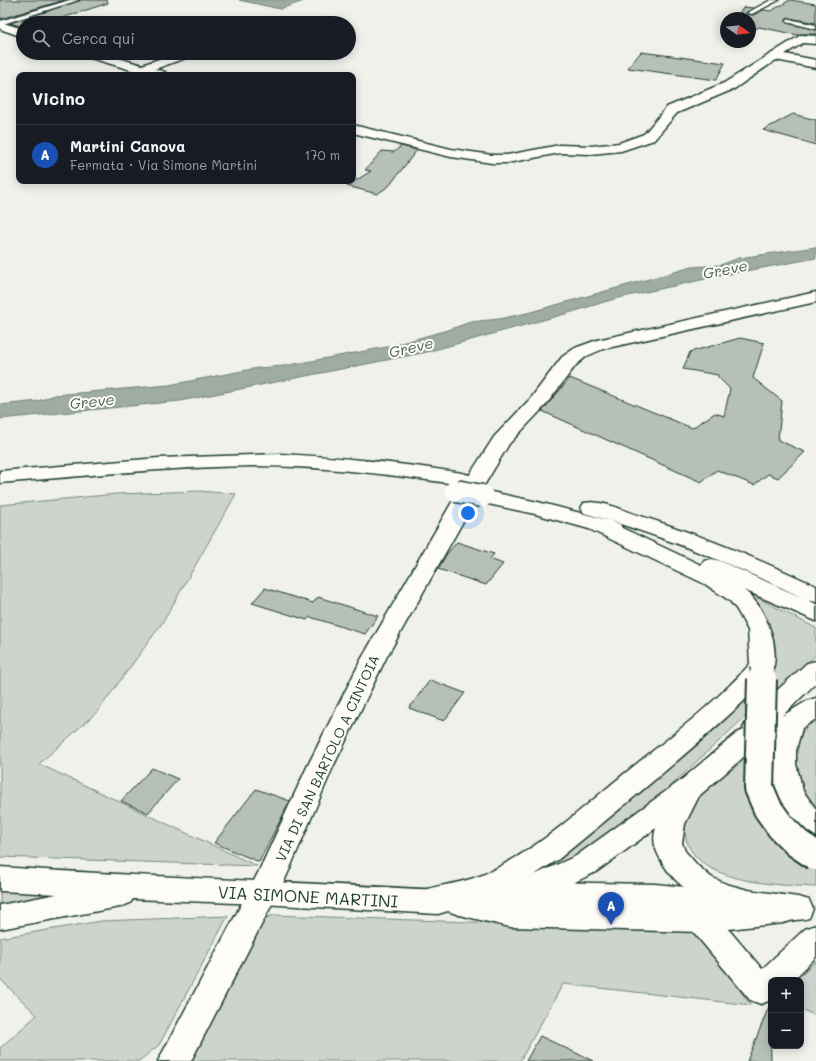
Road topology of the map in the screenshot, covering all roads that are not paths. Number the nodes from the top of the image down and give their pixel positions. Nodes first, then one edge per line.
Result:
1 (76, 0) edge
2 (776, 0) edge
3 (752, 12) edge
4 (25, 16) edge
5 (16, 19) edge
6 (789, 21) dead end
7 (0, 24) edge
8 (816, 27) edge
9 (16, 30) edge
10 (816, 40) edge
11 (774, 56) junction
12 (112, 60) edge
13 (168, 60) edge
14 (816, 64) edge
15 (143, 69) junction
16 (152, 72) edge
17 (356, 130) edge
18 (816, 297) edge
19 (0, 477) edge
20 (470, 490) junction
21 (0, 491) edge
22 (597, 525) junction
23 (816, 595) edge
24 (816, 614) edge
25 (762, 666) junction
26 (816, 669) edge
27 (816, 707) edge
28 (792, 722) junction
29 (746, 740) junction
30 (690, 788) junction
31 (816, 826) edge
32 (816, 856) edge
33 (0, 879) edge
34 (157, 889) junction
35 (262, 892) junction
36 (424, 901) junction
37 (459, 903) junction
38 (807, 910) edge
39 (0, 917) edge
40 (702, 920) junction
41 (816, 938) edge
42 (775, 977) edge
43 (768, 984) edge
44 (174, 1061) edge

1 - 4 lane
2 - 3 lane
5 - 7 lane
6 - 8 lane
7 - 9 main road
10 - 11 main road
11 - 14 main road
11 - 17 main road
12 - 15 main road
13 - 15 main road
15 - 16 main road
18 - 20 main road, VIA DI SAN BARTOLO A CINTOIA
19 - 20 main road
20 - 21 main road
20 - 22 main road
20 - 23 main road
20 - 35 main road, VIA DI SAN BARTOLO A CINTOIA
22 - 24 main road
22 - 25 main road
25 - 32 main road, bridge
25 - 36 main road
26 - 29 main road
27 - 28 main road
28 - 29 main road
28 - 31 main road
29 - 30 main road
30 - 37 main road
30 - 38 main road
33 - 34 main road, VIA SIMONE MARTINI
34 - 35 main road, VIA SIMONE MARTINI
34 - 39 main road, VIA SIMONE MARTINI
35 - 36 main road, VIA SIMONE MARTINI
35 - 44 main road, VIA DI SAN BARTOLO A CINTOIA
36 - 37 main road, VIA SIMONE MARTINI
37 - 38 main road, VIA SIMONE MARTINI
37 - 40 main road, VIA SIMONE MARTINI
38 - 40 main road, VIA SIMONE MARTINI
40 - 43 main road
41 - 42 main road

